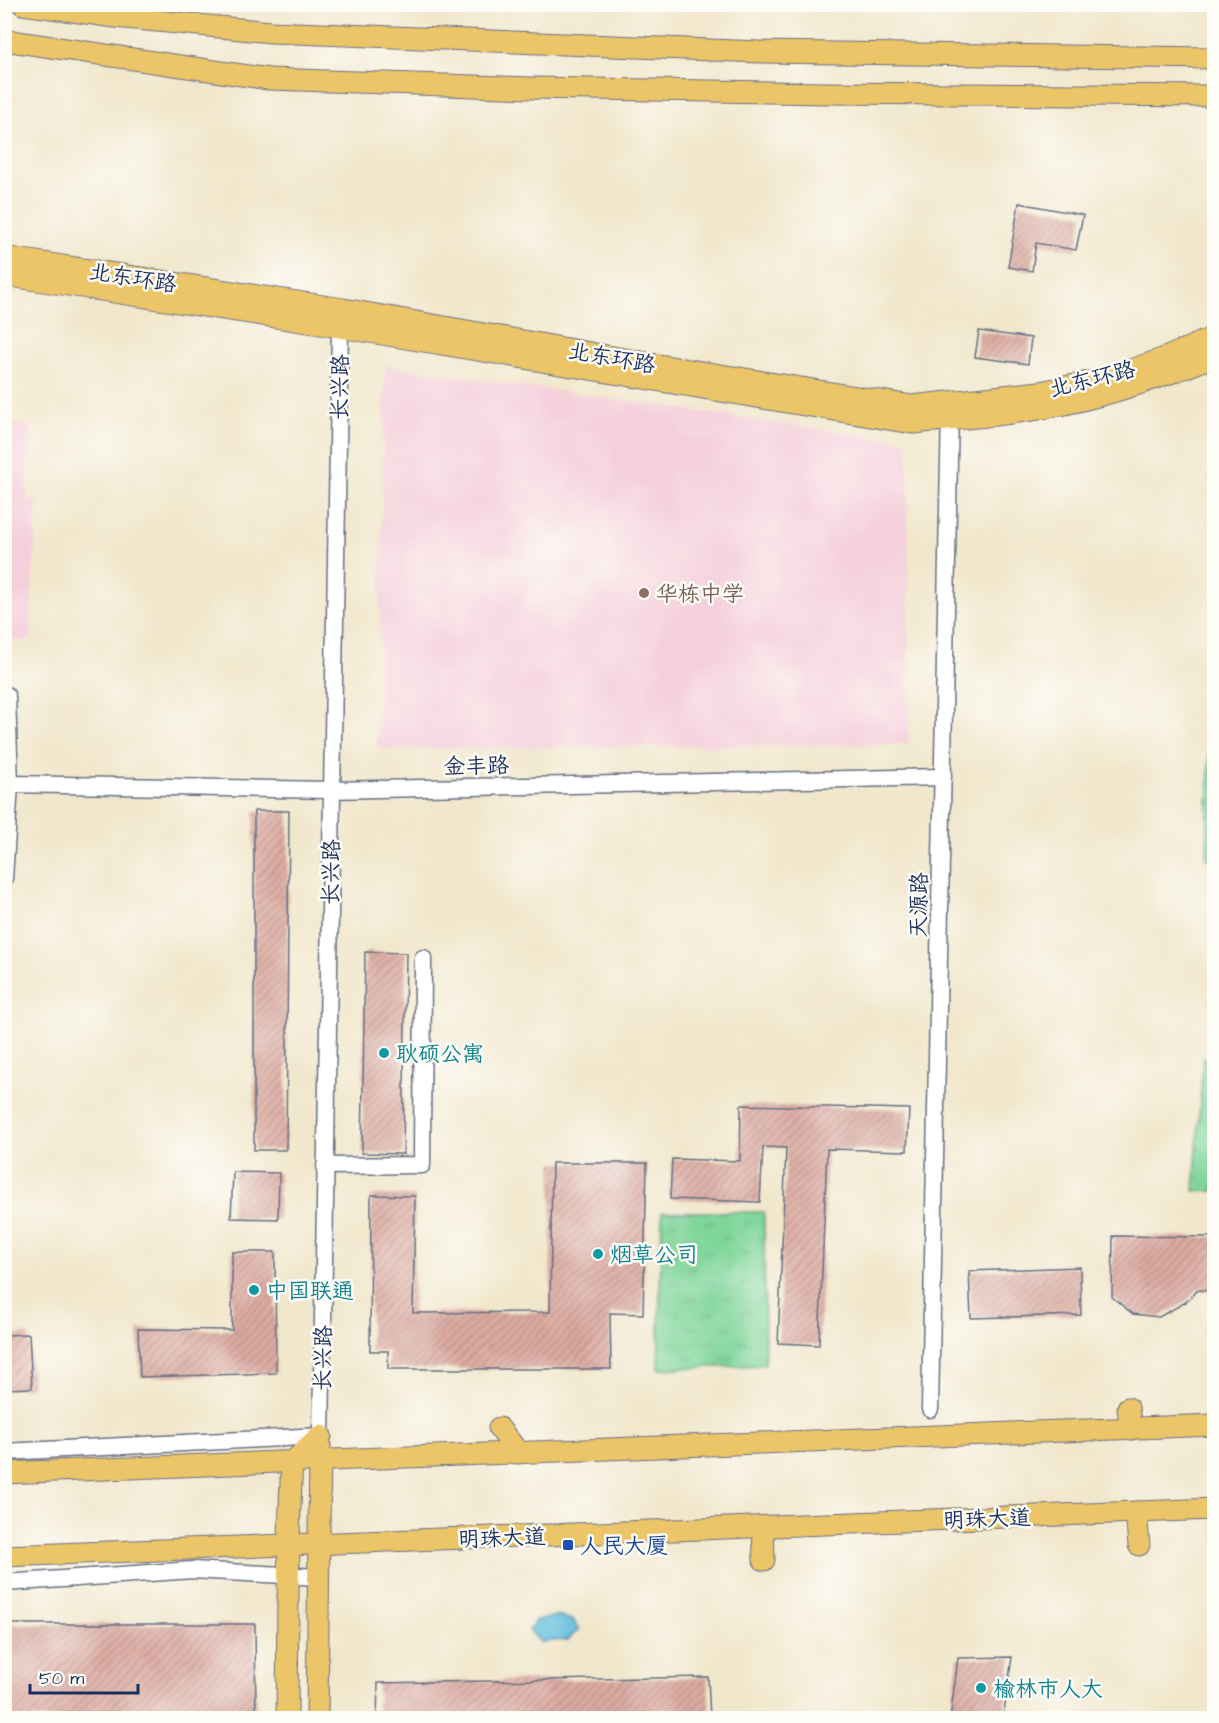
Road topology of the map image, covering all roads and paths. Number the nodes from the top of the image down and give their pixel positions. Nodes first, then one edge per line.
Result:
1 (23, 4) edge
2 (4, 40) edge
3 (1215, 58) edge
4 (1215, 96) edge
5 (4, 257) edge
6 (4, 275) edge
7 (341, 318) junction
8 (1215, 337) edge
9 (1215, 356) edge
10 (950, 411) junction
11 (4, 693) edge
12 (943, 777) junction
13 (10, 784) junction
14 (331, 790) junction
15 (4, 879) edge
16 (423, 958) dead end
17 (325, 1166) junction
18 (930, 1410) dead end
19 (1215, 1425) edge
20 (499, 1428) dead end
21 (321, 1436) junction
22 (4, 1452) edge
23 (519, 1453) junction
24 (320, 1461) junction
25 (292, 1462) junction
26 (4, 1473) edge
27 (1215, 1509) edge
28 (1136, 1512) junction
29 (763, 1527) junction
30 (287, 1544) junction
31 (319, 1544) junction
32 (1140, 1545) dead end
33 (4, 1556) edge
34 (764, 1560) dead end
35 (289, 1575) junction
36 (318, 1577) junction
37 (4, 1583) edge
38 (287, 1719) edge
39 (316, 1719) edge

1 - 3 main road
2 - 4 main road
5 - 7 main road, 北东环路
6 - 7 main road, 北东环路
7 - 10 main road, 北东环路
7 - 14 street, 长兴路
8 - 10 main road, 北东环路
9 - 10 main road, 北东环路
10 - 12 street, 天源路
11 - 13 street
12 - 14 street, 金丰路
12 - 18 street, 天源路
13 - 14 street, 金丰路
13 - 15 street
14 - 17 street, 长兴路
16 - 17 street
17 - 21 street, 长兴路
19 - 23 main road
20 - 23 main road
21 - 22 street
21 - 24 main road, 长兴路
21 - 25 main road
23 - 24 main road
24 - 25 main road
24 - 31 main road, 长兴路
25 - 26 main road
25 - 30 main road
27 - 28 main road, 明珠大道
28 - 29 main road, 明珠大道
28 - 32 main road
29 - 31 main road, 明珠大道
29 - 34 main road
30 - 31 main road, 明珠大道
30 - 33 main road, 明珠大道
30 - 35 main road
31 - 36 main road, 长兴路
35 - 36 street
35 - 37 street
35 - 38 main road
36 - 39 main road, 长兴路

